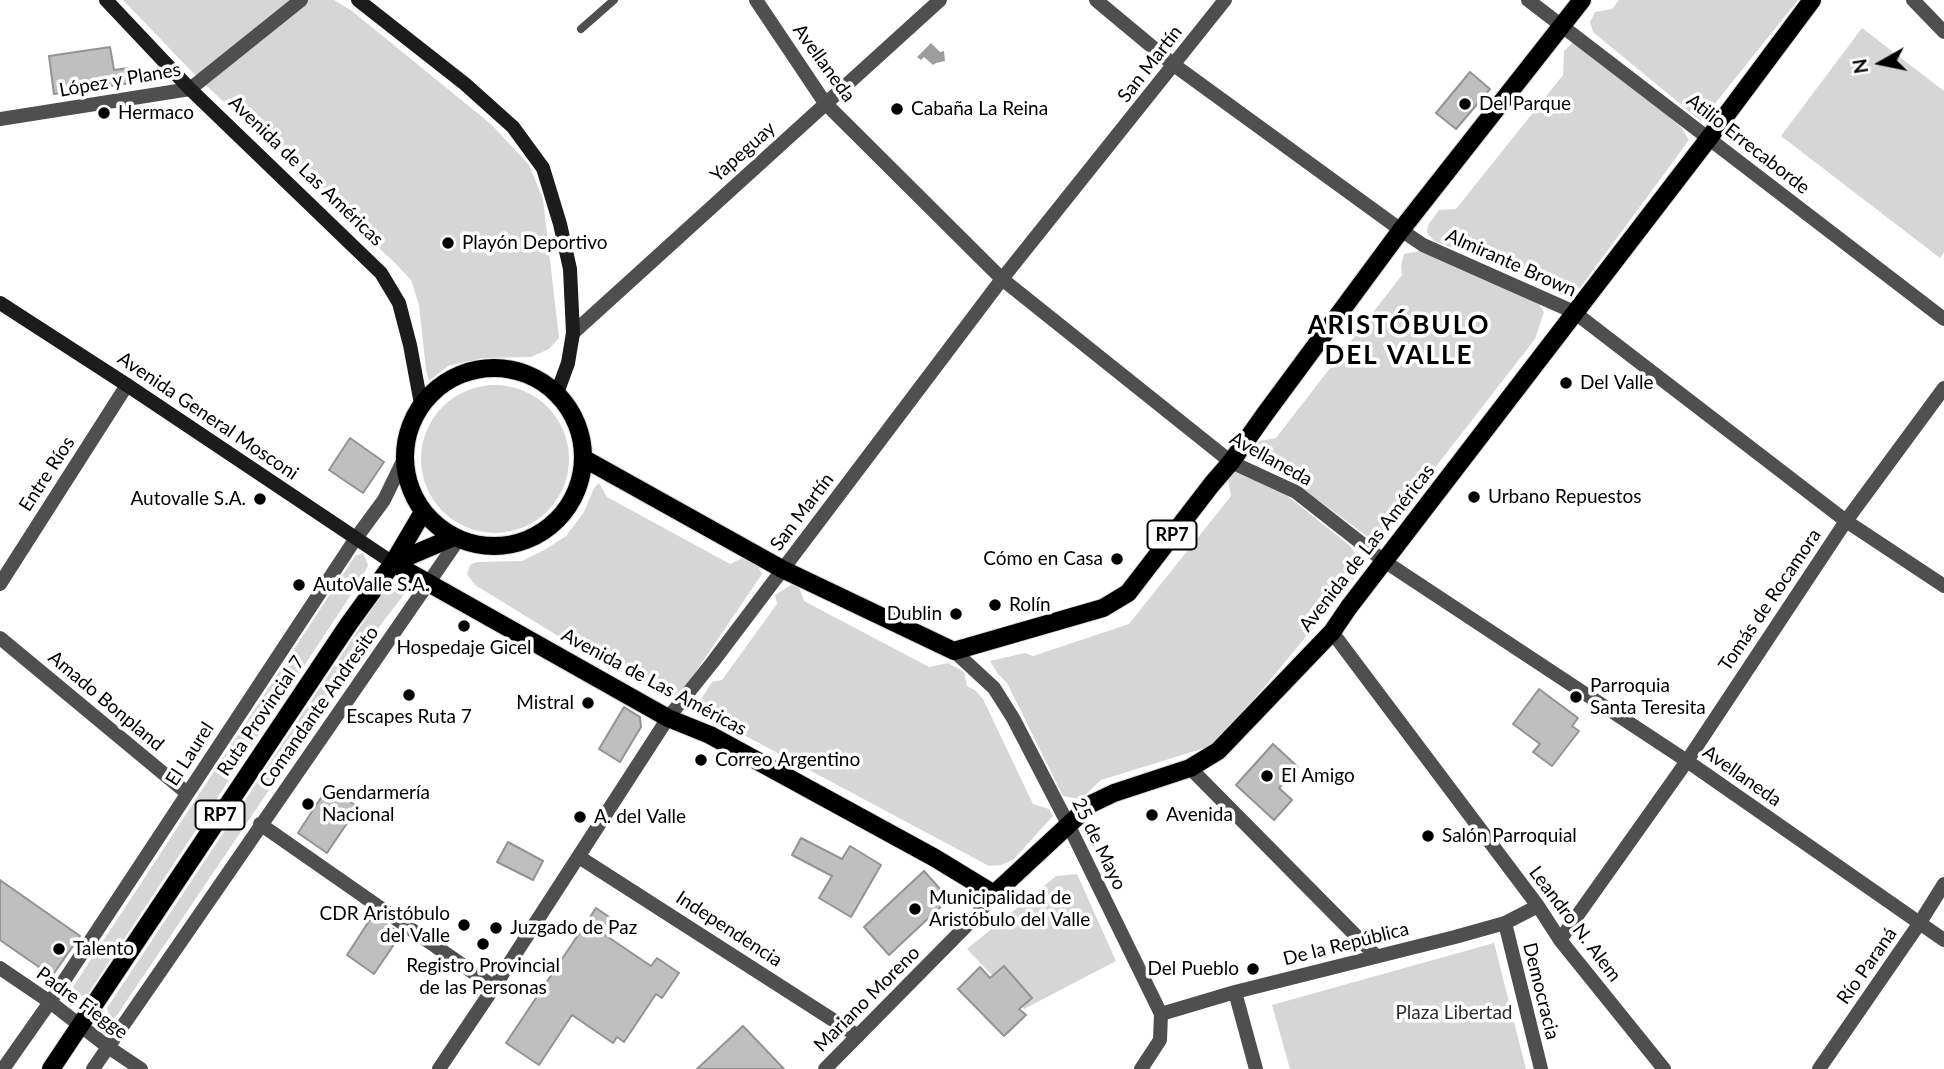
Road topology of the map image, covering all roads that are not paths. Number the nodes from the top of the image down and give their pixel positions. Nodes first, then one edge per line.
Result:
1 (106, 0) edge
2 (301, 0) edge
3 (358, 0) edge
4 (614, 0) edge
5 (756, 0) edge
6 (940, 0) edge
7 (1096, 0) edge
8 (1225, 0) edge
9 (1528, 0) edge
10 (1582, 0) edge
11 (1812, 0) edge
12 (1916, 1) edge
13 (1562, 26) junction
14 (581, 29) dead end
15 (1944, 32) edge
16 (1174, 65) junction
17 (190, 89) junction
18 (825, 103) junction
19 (0, 119) edge
20 (1709, 138) junction
21 (1401, 230) junction
22 (1002, 279) junction
23 (0, 303) edge
24 (1574, 312) junction
25 (1944, 319) edge
26 (573, 333) junction
27 (127, 385) junction
28 (1944, 388) edge
29 (557, 393) junction
30 (421, 404) junction
31 (404, 458) junction
32 (583, 458) junction
33 (1231, 462) junction
34 (423, 512) junction
35 (1846, 521) junction
36 (356, 538) junction
37 (456, 538) junction
38 (1384, 561) junction
39 (393, 563) junction
40 (782, 569) junction
41 (0, 584) edge
42 (428, 584) junction
43 (1944, 586) edge
44 (1332, 632) junction
45 (0, 638) edge
46 (954, 651) junction
47 (668, 718) junction
48 (1687, 761) junction
49 (1189, 768) junction
50 (187, 793) junction
51 (260, 824) junction
52 (1068, 824) junction
53 (579, 857) junction
54 (1944, 884) edge
55 (994, 894) junction
56 (1538, 906) junction
57 (1505, 923) junction
58 (1919, 924) junction
59 (1560, 940) junction
60 (1944, 940) edge
61 (1376, 956) junction
62 (0, 968) edge
63 (495, 987) junction
64 (1235, 992) junction
65 (50, 1002) junction
66 (1161, 1014) junction
67 (79, 1025) junction
68 (858, 1035) junction
69 (108, 1047) junction
70 (3, 1069) edge
71 (51, 1069) edge
72 (93, 1069) edge
73 (141, 1069) edge
74 (439, 1069) edge
75 (825, 1069) edge
76 (1141, 1069) edge
77 (1256, 1069) edge
78 (1541, 1069) edge
79 (1664, 1069) edge
80 (1819, 1069) edge

1 - 17 main road, Avenida de Las Américas
2 - 17 street, López y Planes
3 - 26 main road
4 - 14 lane
5 - 18 street, Avellaneda
6 - 18 street, Yapeguay
7 - 16 street, Almirante Brown
8 - 16 street, San Martín
9 - 13 street, Atilio Errecaborde
10 - 13 main road, RP7
11 - 20 main road, Avenida de Las Américas
12 - 15 street
13 - 20 street, Atilio Errecaborde
13 - 21 main road, RP7
16 - 21 street, Almirante Brown
16 - 22 street, San Martín
17 - 19 street, López y Planes
17 - 30 main road, Avenida de Las Américas
18 - 22 street, Avellaneda
18 - 26 street, Yapeguay
20 - 24 main road, Avenida de Las Américas
20 - 25 street, Atilio Errecaborde
21 - 24 street, Almirante Brown
21 - 33 main road, RP7
22 - 33 street, Avellaneda
22 - 40 street, San Martín
23 - 27 main road, Avenida General Mosconi
24 - 35 street, Almirante Brown
24 - 38 main road, Avenida de Las Américas
26 - 29 main road
27 - 36 main road, Avenida General Mosconi
27 - 41 street, Entre Ríos
28 - 35 street, Tomás de Rocamora
29 - 30 main road
29 - 32 main road
30 - 31 main road
31 - 34 main road
31 - 36 street, El Laurel
32 - 37 main road
32 - 40 main road
33 - 38 street, Avellaneda
33 - 46 main road, RP7
34 - 37 main road
34 - 39 main road, Ruta Provincial 7 / RP7
35 - 43 street, Almirante Brown
35 - 48 street, Tomás de Rocamora
36 - 39 main road, Avenida General Mosconi
36 - 50 street, El Laurel
37 - 39 main road
37 - 42 street, Comandante Andresito
38 - 44 main road, Avenida de Las Américas
38 - 48 street, Avellaneda
39 - 42 main road, Avenida de Las Américas
39 - 67 main road, Ruta Provincial 7 / RP7
40 - 46 main road
40 - 47 street, San Martín
42 - 47 main road, Avenida de Las Américas
42 - 51 street, Comandante Andresito
44 - 49 main road, Avenida de Las Américas
44 - 56 street, Leandro N. Alem
45 - 50 street, Amado Bonpland
46 - 52 street, 25 de Mayo
47 - 53 street, San Martín
47 - 55 main road, Avenida de Las Américas
48 - 58 street, Avellaneda
48 - 59 street, Tomás de Rocamora
49 - 52 main road, Avenida de Las Américas
49 - 61 street
50 - 65 street, El Laurel
51 - 63 street
51 - 69 street, Comandante Andresito
52 - 55 main road, Avenida de Las Américas
52 - 66 street, 25 de Mayo
53 - 63 street, San Martín
53 - 68 street, Independencia
54 - 58 street, Río Paraná
55 - 68 street, Mariano Moreno
56 - 57 street, De la República
56 - 59 street, Leandro N. Alem
57 - 61 street, De la República
57 - 78 street, Democracia
58 - 60 street, Avellaneda
58 - 80 street, Río Paraná
59 - 79 street, Leandro N. Alem
61 - 64 street, De la República
62 - 65 street, Padre Fiegge
63 - 74 street, San Martín
64 - 66 street, De la República
64 - 77 street
65 - 67 street, Padre Fiegge
65 - 70 street, El Laurel
66 - 76 street
67 - 69 street, Padre Fiegge
67 - 71 main road, Ruta Provincial 7 / RP7
68 - 75 street, Mariano Moreno
69 - 72 street, Comandante Andresito
69 - 73 street, Padre Fiegge

